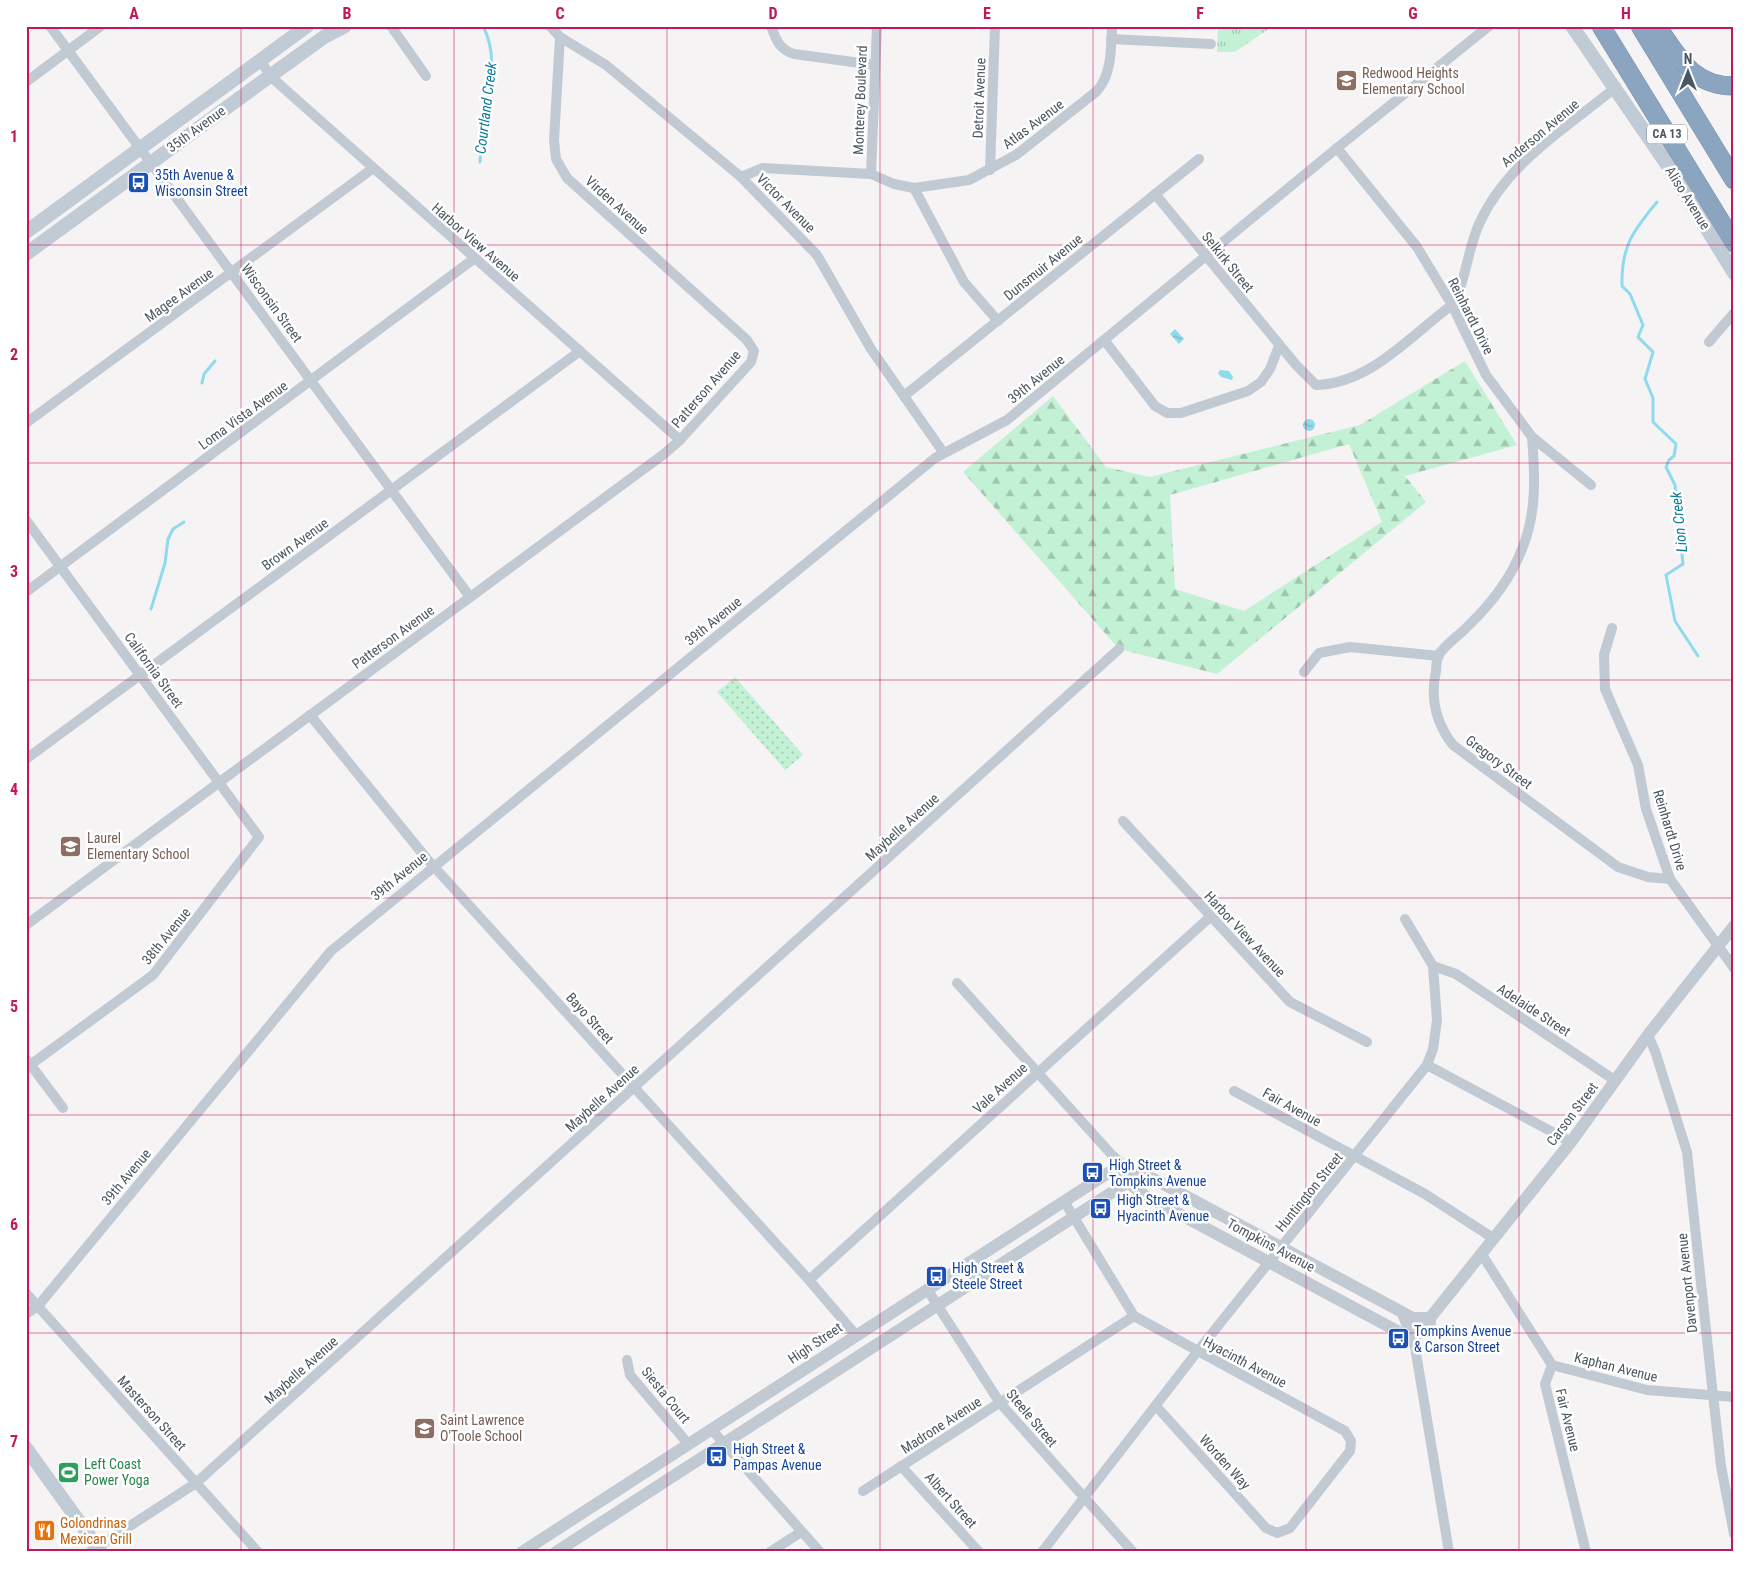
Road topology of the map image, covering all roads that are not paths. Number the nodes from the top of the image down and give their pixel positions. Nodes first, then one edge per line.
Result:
1 (50, 26) edge
2 (101, 26) edge
3 (307, 26) edge
4 (345, 26) edge
5 (391, 26) edge
6 (550, 26) edge
7 (771, 26) edge
8 (877, 26) edge
9 (995, 26) edge
10 (1112, 26) edge
11 (1489, 26) edge
12 (1572, 26) edge
13 (1601, 26) edge
14 (1640, 26) edge
15 (1657, 26) edge
16 (560, 37) junction
17 (1111, 39) junction
18 (1211, 44) dead end
19 (68, 51) junction
20 (260, 59) junction
21 (875, 65) junction
22 (270, 76) junction
23 (426, 76) dead end
24 (26, 82) edge
25 (1734, 86) edge
26 (1615, 88) junction
27 (141, 147) junction
28 (1337, 148) junction
29 (1199, 159) dead end
30 (152, 162) junction
31 (372, 169) junction
32 (990, 170) junction
33 (871, 174) junction
34 (741, 177) junction
35 (1734, 180) edge
36 (914, 188) junction
37 (1155, 194) junction
38 (26, 232) edge
39 (1734, 242) edge
40 (26, 254) edge
41 (1206, 256) junction
42 (475, 258) junction
43 (233, 273) junction
44 (1734, 273) edge
45 (1452, 305) junction
46 (1734, 313) edge
47 (998, 321) junction
48 (1105, 341) junction
49 (1709, 342) dead end
50 (1279, 346) junction
51 (580, 351) junction
52 (754, 351) joint
53 (312, 381) junction
54 (1316, 385) joint
55 (904, 396) junction
56 (26, 423) edge
57 (1532, 437) junction
58 (680, 440) junction
59 (943, 452) junction
60 (1591, 485) dead end
61 (392, 489) junction
62 (26, 520) edge
63 (61, 567) junction
64 (26, 592) edge
65 (470, 597) junction
66 (1612, 628) dead end
67 (1119, 649) dead end
68 (1438, 656) junction
69 (1304, 672) dead end
70 (141, 674) junction
71 (310, 716) junction
72 (26, 759) edge
73 (219, 782) junction
74 (1123, 821) dead end
75 (259, 837) joint
76 (434, 865) junction
77 (1670, 879) junction
78 (1210, 917) junction
79 (1405, 919) dead end
80 (26, 925) edge
81 (1733, 927) edge
82 (1718, 946) junction
83 (1433, 966) junction
84 (1734, 968) edge
85 (957, 983) dead end
86 (1648, 1035) junction
87 (1367, 1042) dead end
88 (28, 1064) edge
89 (1427, 1065) junction
90 (1038, 1073) junction
91 (1616, 1081) junction
92 (634, 1087) junction
93 (1234, 1091) dead end
94 (63, 1108) dead end
95 (1571, 1142) junction
96 (1354, 1156) junction
97 (1128, 1176) junction
98 (1064, 1201) junction
99 (1074, 1217) junction
100 (1493, 1238) junction
101 (1282, 1247) junction
102 (1481, 1253) junction
103 (1270, 1262) junction
104 (809, 1280) junction
105 (927, 1289) junction
106 (26, 1293) edge
107 (38, 1306) junction
108 (938, 1306) junction
109 (1401, 1311) junction
110 (26, 1314) edge
111 (1134, 1316) junction
112 (1430, 1318) junction
113 (855, 1334) junction
114 (1412, 1339) junction
115 (1197, 1352) junction
116 (628, 1360) dead end
117 (1552, 1365) junction
118 (1712, 1395) junction
119 (1734, 1397) edge
120 (1000, 1403) junction
121 (1156, 1406) junction
122 (712, 1430) junction
123 (689, 1445) junction
124 (724, 1445) junction
125 (26, 1448) edge
126 (901, 1466) junction
127 (196, 1483) junction
128 (863, 1491) dead end
129 (1084, 1498) junction
130 (801, 1532) junction
131 (1277, 1533) joint
132 (1734, 1534) edge
133 (96, 1550) edge
134 (526, 1551) edge
135 (258, 1552) edge
136 (556, 1552) edge
137 (770, 1552) edge
138 (820, 1552) edge
139 (979, 1552) edge
140 (1042, 1552) edge
141 (1133, 1552) edge
142 (1449, 1552) edge
143 (1586, 1552) edge

1 - 19 street, Wisconsin Street
2 - 19 street
3 - 20 main road, 35th Avenue
4 - 22 main road, 35th Avenue
5 - 23 street
6 - 16 street, Victor Avenue
7 - 21 street
8 - 21 street, Monterey Boulevard
9 - 32 street, Detroit Avenue
10 - 17 street, Atlas Avenue
11 - 28 street, 39th Avenue
12 - 26 main road, Aliso Avenue
13 - 39 highway, CA 13
14 - 35 highway, CA 13
15 - 25 highway
16 - 34 street, Victor Avenue
16 - 52 street, Virden Avenue
17 - 18 street
17 - 32 street, Atlas Avenue
19 - 24 street
19 - 27 street, Wisconsin Street
20 - 22 street, Harbor View Avenue
20 - 27 main road, 35th Avenue
21 - 33 street, Monterey Boulevard
22 - 30 main road, 35th Avenue
22 - 31 street, Harbor View Avenue
26 - 44 main road, Aliso Avenue
26 - 45 street, Anderson Avenue
27 - 30 street, Wisconsin Street
27 - 38 main road, 35th Avenue
28 - 41 street, 39th Avenue
28 - 45 street, Reinhardt Drive
29 - 37 street, Dunsmuir Avenue
30 - 40 main road, 35th Avenue
30 - 43 street, Wisconsin Street
31 - 42 street, Harbor View Avenue
31 - 43 street, Magee Avenue
32 - 36 street, Atlas Avenue
33 - 34 street, Atlas Avenue
33 - 36 street, Atlas Avenue
34 - 55 street, Victor Avenue
36 - 47 street
37 - 41 street, Selkirk Street
37 - 47 street, Dunsmuir Avenue
41 - 48 street, 39th Avenue
41 - 50 street, Selkirk Street
42 - 51 street, Harbor View Avenue
42 - 53 street, Loma Vista Avenue
43 - 53 street, Wisconsin Street
43 - 56 street, Magee Avenue
45 - 54 street, Anderson Avenue
45 - 57 street, Reinhardt Drive
46 - 49 street
47 - 55 street, Dunsmuir Avenue
48 - 50 street
48 - 59 street, 39th Avenue
50 - 54 street, Selkirk Street
51 - 58 street, Harbor View Avenue
51 - 61 street, Brown Avenue
52 - 58 street, Patterson Avenue
53 - 61 street, Wisconsin Street
53 - 63 street, Loma Vista Avenue
55 - 59 street, Victor Avenue
57 - 60 street, Reinhardt Drive
57 - 68 street
58 - 65 street, Patterson Avenue
59 - 76 street, 39th Avenue
61 - 65 street, Wisconsin Street
61 - 70 street, Brown Avenue
62 - 63 street, California Street
63 - 64 street, Loma Vista Avenue
63 - 70 street, California Street
65 - 71 street, Patterson Avenue
66 - 77 street, Reinhardt Drive
67 - 92 street, Maybelle Avenue
68 - 69 street
68 - 77 street, Gregory Street
70 - 72 street, Brown Avenue
70 - 73 street, California Street
71 - 73 street, Patterson Avenue
71 - 76 street, Bayo Street
73 - 75 street, California Street
73 - 80 street, Patterson Avenue
74 - 78 street, Harbor View Avenue
75 - 88 street, 38th Avenue
76 - 92 street, Bayo Street
76 - 107 street, 39th Avenue
77 - 82 street, Reinhardt Drive
78 - 87 street, Harbor View Avenue
78 - 90 street, Vale Avenue
79 - 83 street, Huntington Street
81 - 82 street, Carson Street
82 - 84 street, Reinhardt Drive
82 - 86 street, Carson Street
83 - 89 street, Huntington Street
83 - 91 street, Adelaide Street
85 - 90 street, Tompkins Avenue
86 - 91 street, Carson Street
86 - 118 street, Davenport Avenue
88 - 94 street
89 - 95 street
89 - 96 street, Huntington Street
90 - 97 street, Tompkins Avenue
90 - 104 street, Vale Avenue
91 - 95 street, Carson Street
92 - 104 street, Bayo Street
92 - 127 street, Maybelle Avenue
93 - 96 street, Fair Avenue
95 - 100 street, Carson Street
96 - 100 street, Fair Avenue
96 - 101 street, Huntington Street
97 - 98 street, High Street
97 - 99 street
97 - 101 street, Tompkins Avenue
97 - 103 street, Tompkins Avenue
98 - 99 street, Hyacinth Avenue
98 - 105 street, High Street
99 - 108 street
99 - 111 street, Hyacinth Avenue
100 - 102 street, Carson Street
101 - 103 street, Huntington Street
101 - 109 street, Tompkins Avenue
102 - 112 street, Carson Street
102 - 117 street
103 - 114 street, Tompkins Avenue
103 - 115 street, Huntington Street
104 - 113 street, Bayo Street
105 - 108 street, Steele Street
105 - 113 street, High Street
106 - 107 street, Masterson Street
107 - 110 street, 39th Avenue
107 - 127 street, Masterson Street
108 - 120 street, Steele Street
108 - 124 street
109 - 112 street, Tompkins Avenue
109 - 114 street
111 - 115 street, Hyacinth Avenue
111 - 120 street, Madrone Avenue
112 - 114 street
113 - 122 street, High Street
114 - 142 street
115 - 121 street, Huntington Street
115 - 131 street, Hyacinth Avenue
116 - 123 street, Siesta Court
117 - 118 street, Kaphan Avenue
117 - 143 street, Fair Avenue
118 - 119 street, Kaphan Avenue
118 - 132 street, Davenport Avenue
120 - 126 street, Madrone Avenue
120 - 129 street, Steele Street
121 - 129 street, Huntington Street
121 - 131 street, Worden Way
122 - 123 street, High Street
122 - 124 street
123 - 134 street, High Street
124 - 130 street
124 - 136 street
125 - 133 main road
126 - 128 street, Madrone Avenue
126 - 139 street, Albert Street
127 - 133 street, Maybelle Avenue
127 - 135 street, Masterson Street
129 - 140 street, Huntington Street
129 - 141 street, Steele Street
130 - 137 street
130 - 138 street

